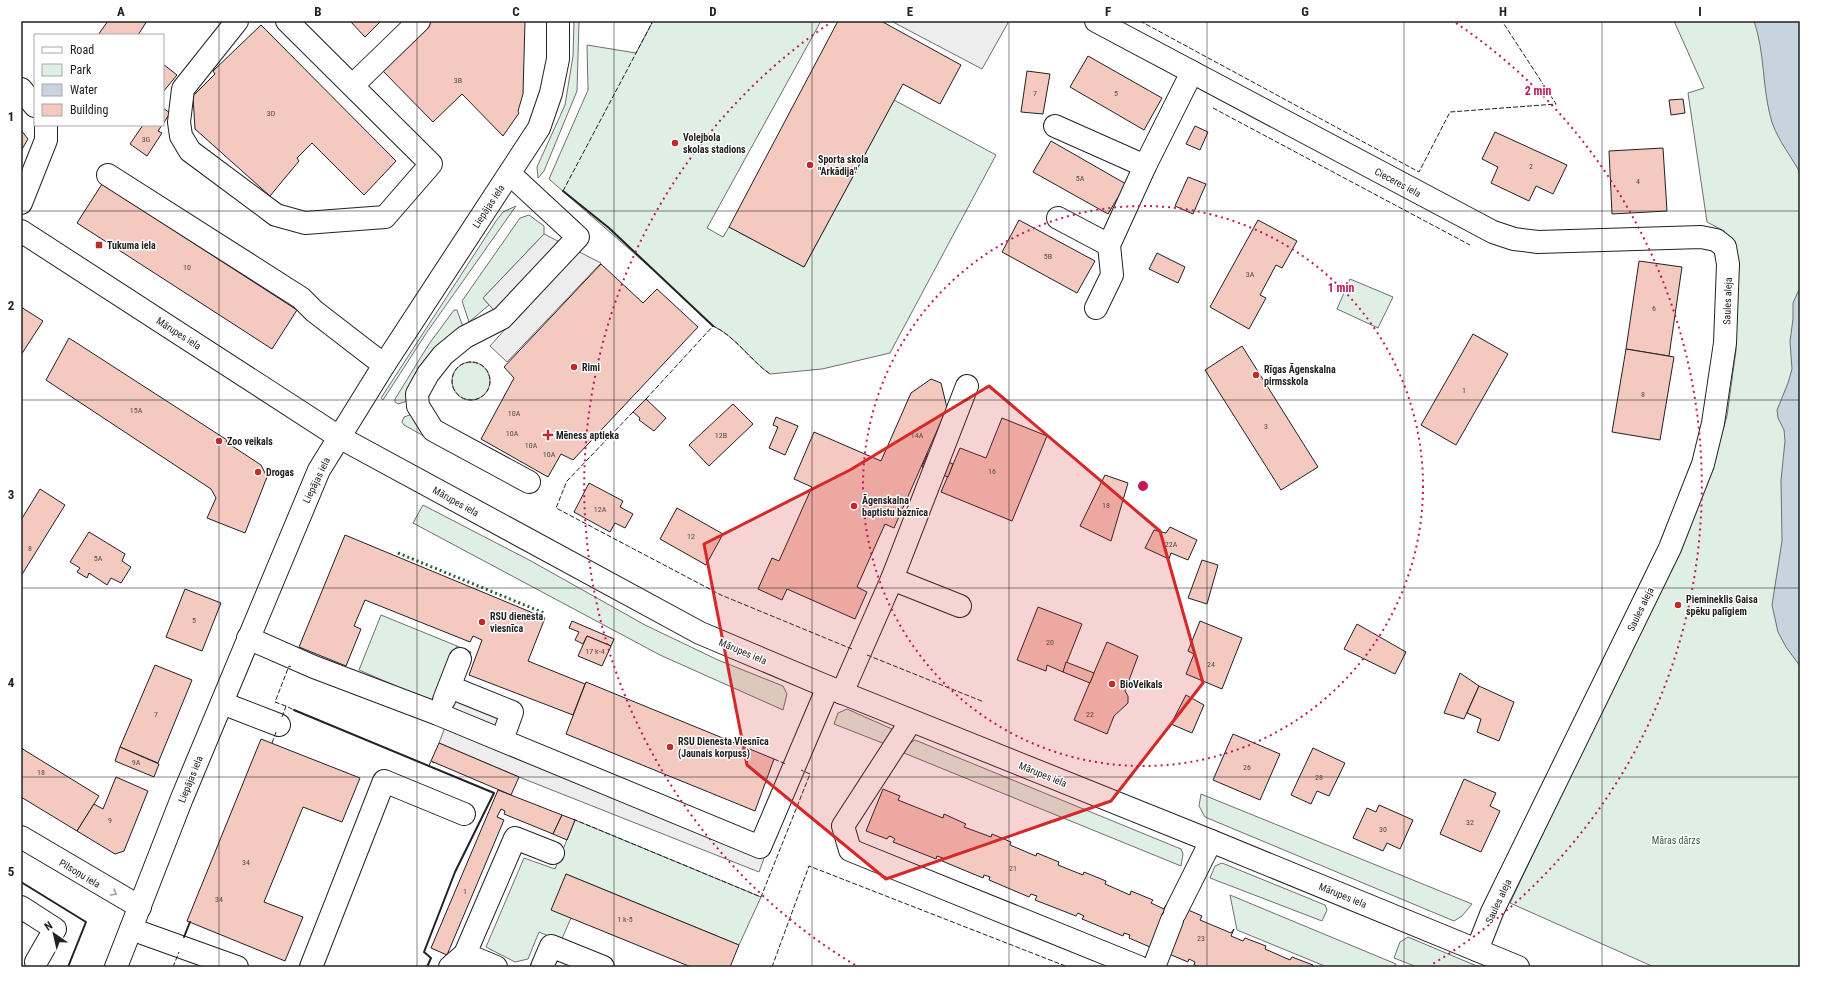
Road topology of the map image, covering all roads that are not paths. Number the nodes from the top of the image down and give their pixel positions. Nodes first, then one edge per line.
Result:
1 (237, 21) edge
2 (287, 21) edge
3 (419, 21) edge
4 (558, 21) edge
5 (1096, 21) edge
6 (1192, 72) junction
7 (353, 85) junction
8 (21, 89) edge
9 (34, 105) edge
10 (46, 126) edge
11 (1055, 126) dead end
12 (1146, 166) junction
13 (510, 174) junction
14 (108, 175) dead end
15 (21, 204) edge
16 (1058, 218) dead end
17 (21, 230) edge
18 (1109, 245) junction
19 (1725, 247) joint
20 (1096, 308) dead end
21 (384, 365) junction
22 (967, 386) dead end
23 (339, 437) junction
24 (529, 482) dead end
25 (892, 579) junction
26 (960, 606) dead end
27 (248, 638) junction
28 (460, 659) dead end
29 (450, 687) junction
30 (835, 690) junction
31 (222, 703) junction
32 (438, 714) junction
33 (911, 721) junction
34 (278, 725) dead end
35 (502, 740) junction
36 (464, 814) dead end
37 (21, 837) edge
38 (1211, 841) junction
39 (552, 853) dead end
40 (21, 907) edge
41 (140, 908) junction
42 (131, 929) junction
43 (1477, 950) junction
44 (458, 960) edge
45 (32, 961) edge
46 (1512, 966) edge
47 (116, 967) edge
48 (237, 967) edge
49 (311, 967) edge
50 (496, 967) edge
51 (542, 967) edge
52 (603, 967) edge
53 (1138, 967) edge
54 (1154, 967) edge

1 - 7 street
2 - 7 street
3 - 7 street
4 - 13 street, Liepājas iela
5 - 6 street, Cieceres iela
6 - 12 street
6 - 19 street, Cieceres iela
8 - 9 street
10 - 15 street
11 - 12 street
12 - 18 street
13 - 21 street, Liepājas iela
13 - 24 street
14 - 21 street
16 - 18 street
17 - 23 street, Mārupes iela
18 - 20 street
19 - 43 street, Saules aleja
21 - 23 street, Liepājas iela
22 - 25 street
23 - 27 street, Liepājas iela
23 - 30 street, Mārupes iela
25 - 26 street
25 - 30 street
27 - 31 street, Liepājas iela
27 - 32 street
28 - 29 street
29 - 32 street
29 - 35 street
30 - 33 street, Mārupes iela
30 - 35 street
31 - 34 street
31 - 41 street, Liepājas iela
32 - 35 street
33 - 38 street, Mārupes iela
33 - 53 street
36 - 49 street
37 -> 41 street, Pilsoņu iela
38 - 43 street, Mārupes iela
38 - 54 street
39 - 44 street
40 - 45 street
41 - 42 street, Liepājas iela
42 - 47 street, Liepājas iela
42 - 48 street
43 - 46 street, Mārupes iela
44 - 50 street
51 - 52 street

